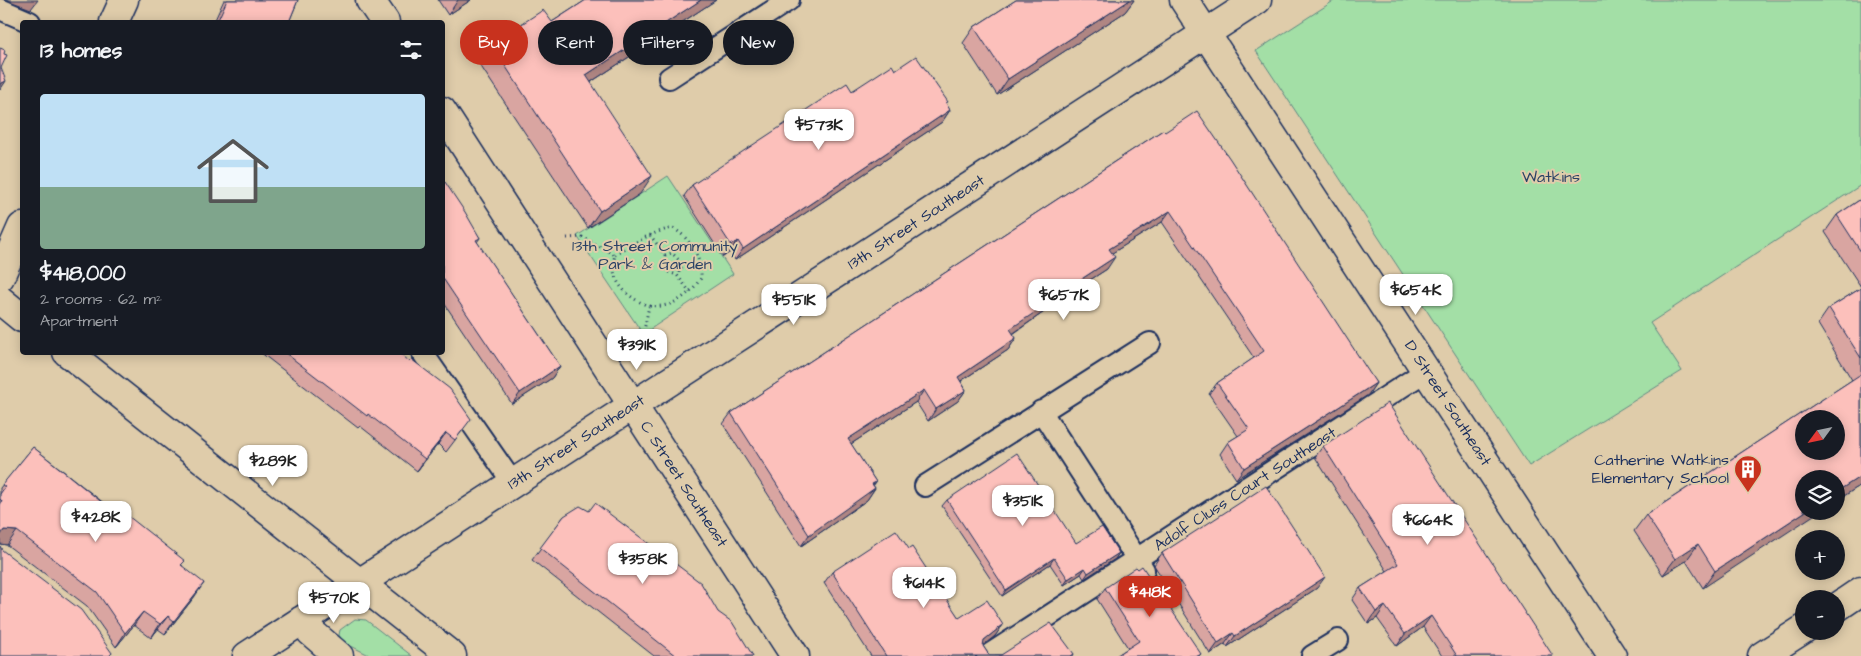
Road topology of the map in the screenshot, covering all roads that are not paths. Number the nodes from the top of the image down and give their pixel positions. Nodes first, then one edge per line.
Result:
1 (124, 0) edge
2 (370, 0) edge
3 (788, 0) edge
4 (1184, 0) edge
5 (1257, 0) edge
6 (0, 9) edge
7 (25, 20) edge
8 (115, 20) edge
9 (384, 20) edge
10 (1206, 34) junction
11 (669, 78) dead end
12 (445, 116) edge
13 (20, 232) edge
14 (0, 277) edge
15 (0, 300) edge
16 (20, 316) edge
17 (1150, 342) dead end
18 (71, 355) edge
19 (424, 355) edge
20 (1426, 371) junction
21 (633, 405) junction
22 (1040, 411) junction
23 (513, 483) junction
24 (925, 486) dead end
25 (1137, 559) junction
26 (359, 583) junction
27 (1152, 583) edge
28 (1861, 592) edge
29 (1845, 602) edge
30 (302, 620) junction
31 (1795, 635) edge
32 (1338, 640) dead end
33 (247, 656) edge
34 (339, 656) edge
35 (452, 656) edge
36 (795, 656) edge
37 (987, 656) edge
38 (1312, 656) edge
39 (1612, 656) edge
40 (1762, 656) edge

1 - 8 street
2 - 9 street
3 - 11 lane
4 - 10 street, D Street Southeast
5 - 10 street, 13th Street Southeast
6 - 7 lane
10 - 20 street, D Street Southeast
10 - 21 street, 13th Street Southeast
12 - 21 street, C Street Southeast
13 - 14 street
15 - 16 street
17 - 22 lane
18 - 26 street
19 - 23 lane
20 - 25 lane, Adolf Cluss Court Southeast
20 - 39 street, D Street Southeast
21 - 23 street, 13th Street Southeast
21 - 36 street, C Street Southeast
22 - 24 lane
22 - 25 lane
23 - 26 street, 13th Street Southeast
25 - 27 lane
25 - 37 lane, Adolf Cluss Court Southeast
26 - 30 street, 13th Street Southeast
26 - 35 street
28 - 29 street
30 - 33 street, 13th Street Southeast
30 - 34 street
31 - 40 street
32 - 38 lane

